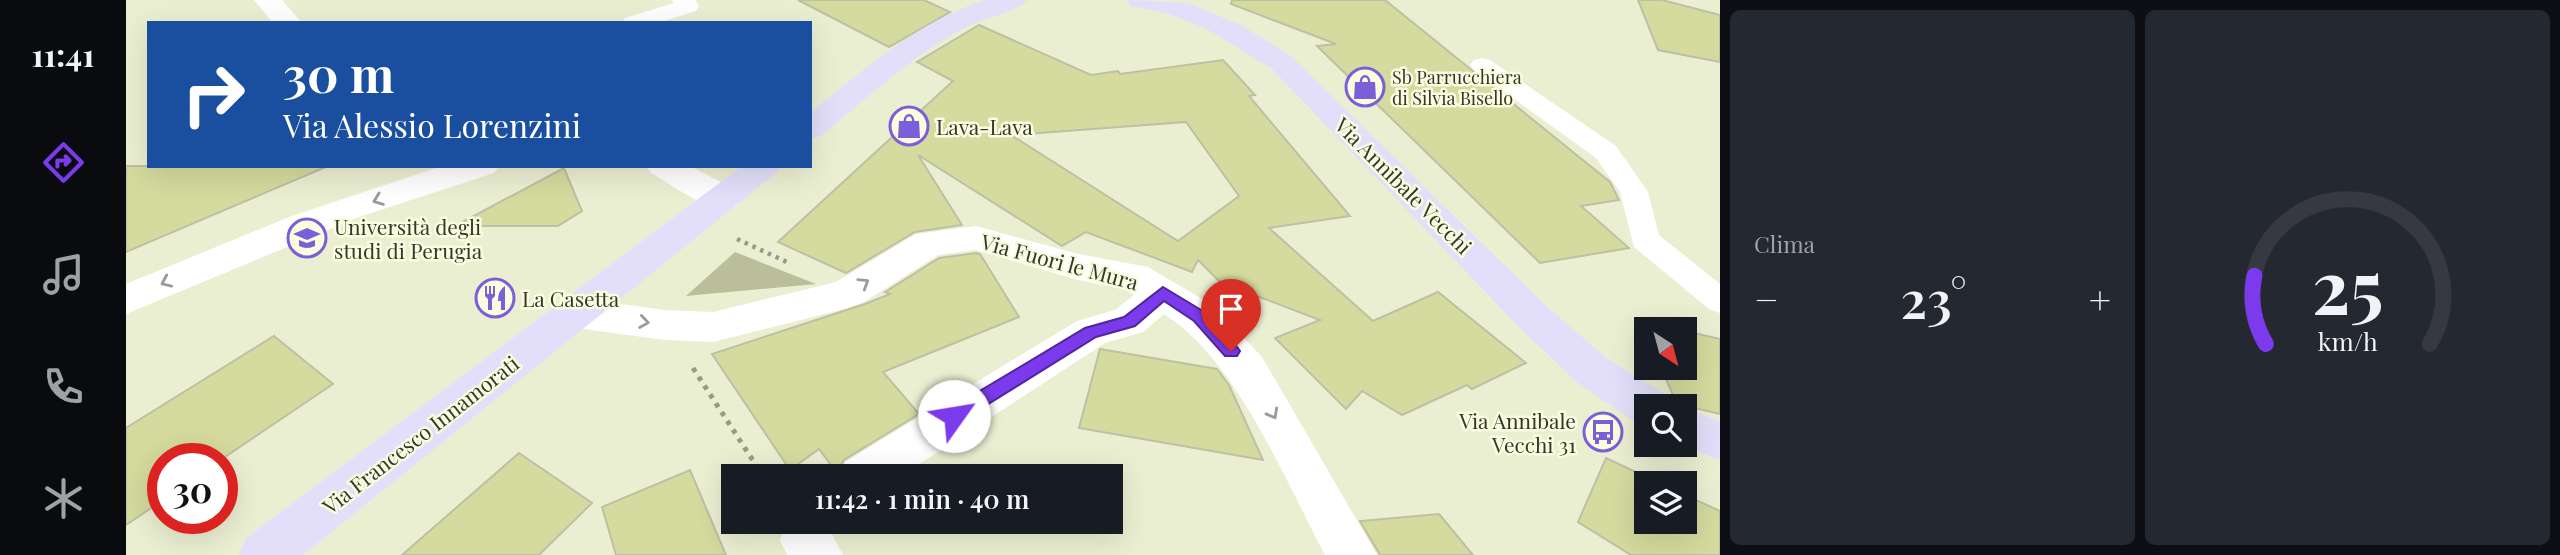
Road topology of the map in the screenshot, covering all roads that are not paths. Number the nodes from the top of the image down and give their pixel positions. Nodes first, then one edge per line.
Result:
1 (267, 0) edge
2 (683, 0) edge
3 (1014, 0) edge
4 (1140, 0) edge
5 (286, 21) edge
6 (639, 21) edge
7 (1482, 65) dead end
8 (812, 127) edge
9 (667, 168) edge
10 (762, 168) edge
11 (457, 169) edge
12 (724, 198) junction
13 (1163, 293) junction
14 (126, 300) edge
15 (1720, 301) edge
16 (576, 313) junction
17 (1634, 398) edge
18 (1697, 432) edge
19 (1720, 441) edge
20 (881, 464) edge
21 (807, 534) edge
22 (264, 555) edge
23 (818, 555) edge
24 (1352, 555) edge

1 - 5 street
2 - 6 lane
3 - 8 street
4 - 17 street, Via Annibale Vecchi
7 - 15 lane
9 - 12 street
10 - 12 street
11 -> 14 street
12 - 16 street
16 -> 13 street, Via Fuori le Mura
13 - 20 street, Via Fuori le Mura
13 -> 24 street
16 - 22 street, Via Francesco Innamorati
18 - 19 street
21 - 23 street

